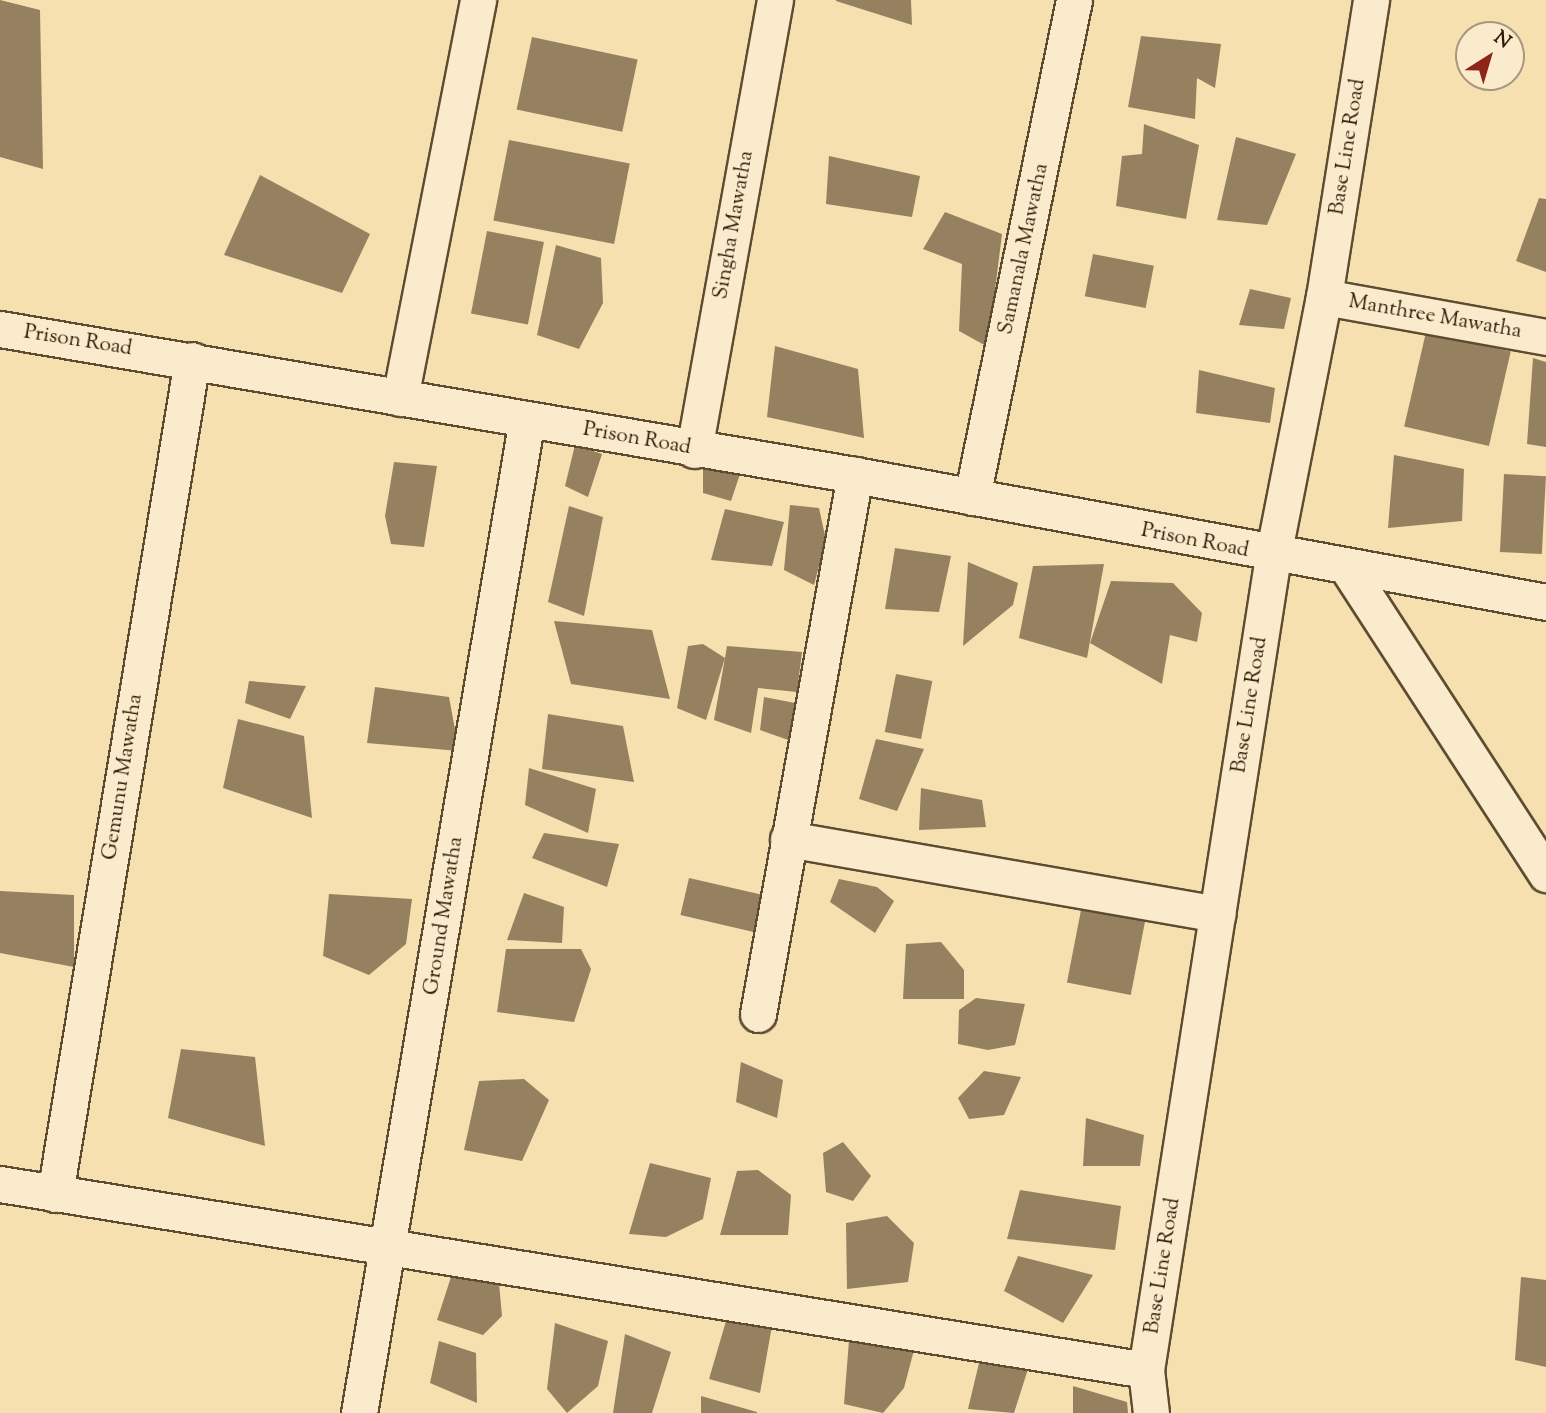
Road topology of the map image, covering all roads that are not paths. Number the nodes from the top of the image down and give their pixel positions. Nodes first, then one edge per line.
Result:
1 (478, 0) edge
2 (775, 0) edge
3 (1074, 0) edge
4 (1371, 0) edge
5 (1324, 297) junction
6 (0, 329) edge
7 (1546, 337) edge
8 (192, 360) junction
9 (400, 398) junction
10 (527, 419) junction
11 (694, 450) junction
12 (855, 475) junction
13 (972, 497) junction
14 (1273, 556) junction
15 (1348, 569) junction
16 (1546, 603) edge
17 (788, 839) junction
18 (1546, 874) edge
19 (1217, 914) junction
20 (758, 1014) dead end
21 (0, 1184) edge
22 (54, 1194) junction
23 (390, 1244) junction
24 (1146, 1370) junction
25 (359, 1413) edge
26 (1151, 1413) edge

1 - 9 street
2 - 11 street, Singha Mawatha
3 - 13 street, Samanala Mawatha
4 - 5 street, Base Line Road
5 - 7 street, Manthree Mawatha
5 - 14 street, Base Line Road
6 - 8 street, Prison Road
8 - 9 street, Prison Road
8 - 22 street, Gemunu Mawatha
9 - 10 street, Prison Road
10 - 11 street, Prison Road
10 - 23 street, Ground Mawatha
11 - 12 street, Prison Road
12 - 13 street, Prison Road
12 - 17 street
13 - 14 street, Prison Road
14 - 15 street, Prison Road
14 - 19 street, Base Line Road
15 - 16 street, Prison Road
15 - 18 street
17 - 19 street
17 - 20 street
19 - 24 street, Base Line Road
21 - 22 street
22 - 23 street
23 - 24 street
23 - 25 street, Ground Mawatha
24 - 26 street, Base Line Road

